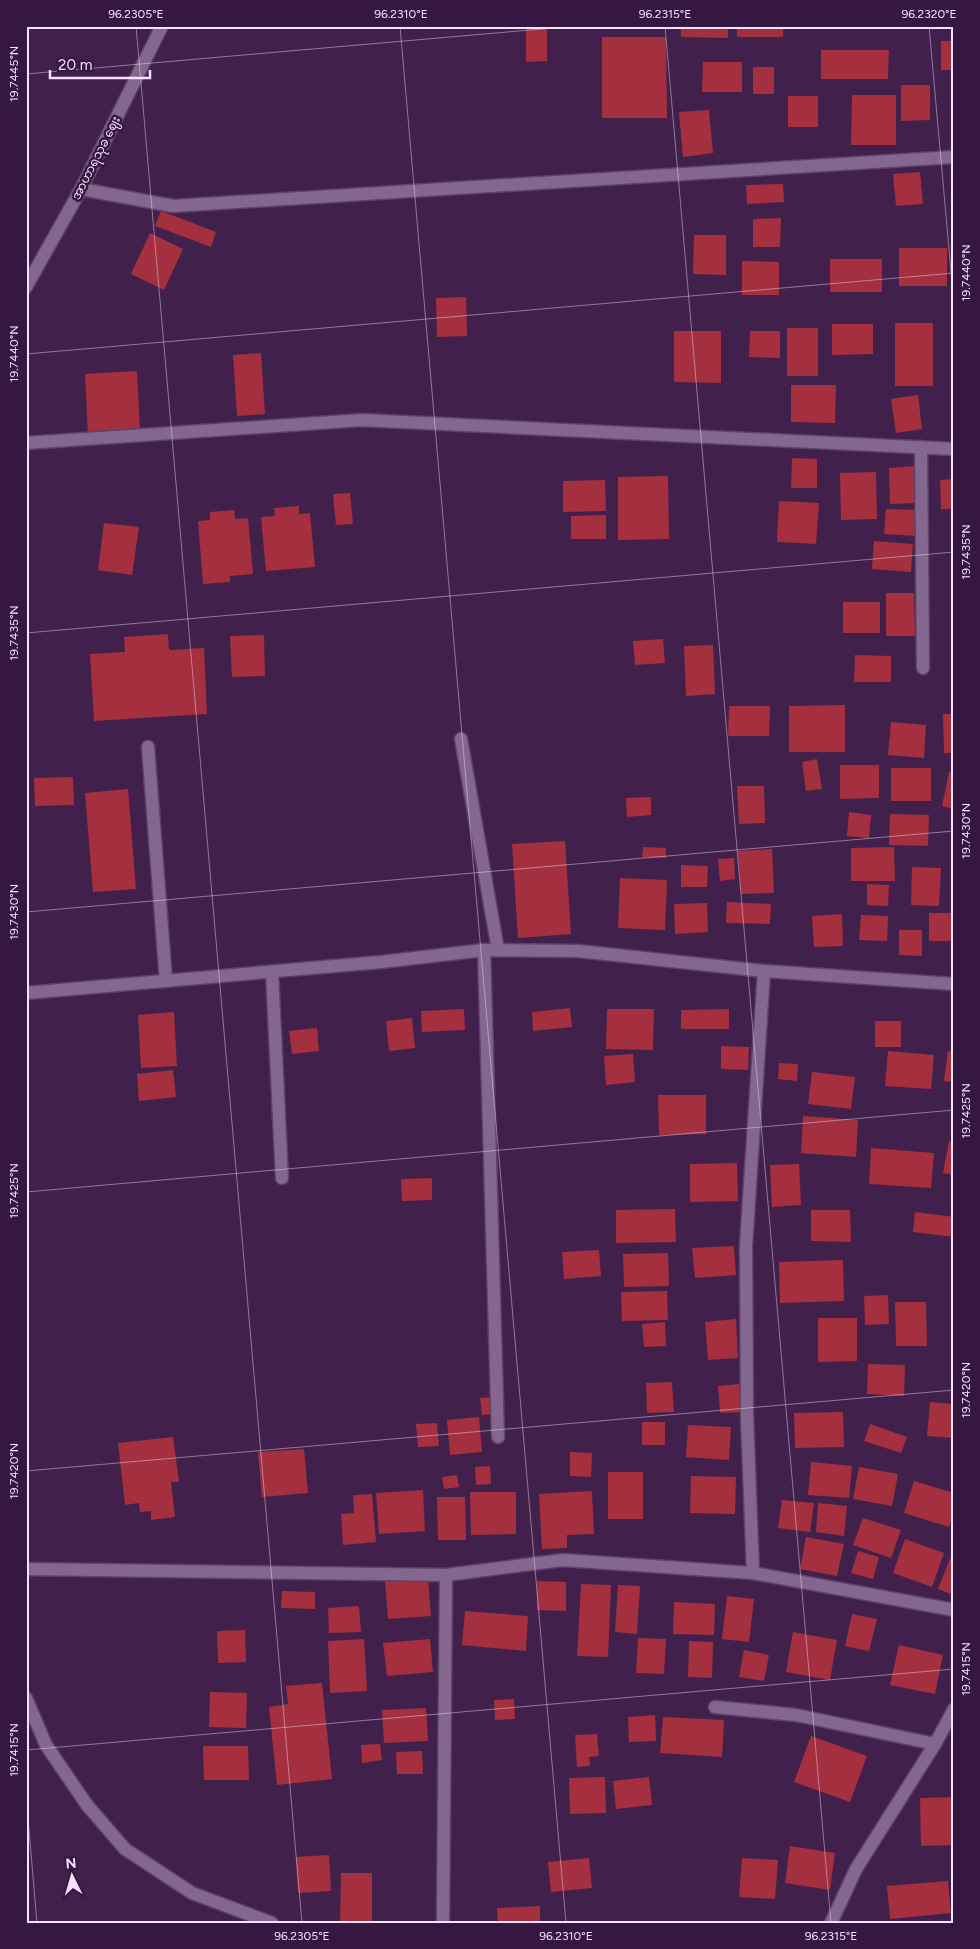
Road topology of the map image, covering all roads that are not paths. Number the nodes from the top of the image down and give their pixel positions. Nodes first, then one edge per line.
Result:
1 (162, 26) edge
2 (954, 157) edge
3 (81, 189) junction
4 (26, 287) edge
5 (26, 443) edge
6 (921, 447) junction
7 (954, 448) edge
8 (923, 668) dead end
9 (461, 739) dead end
10 (148, 747) dead end
11 (484, 950) junction
12 (498, 950) junction
13 (764, 970) junction
14 (272, 972) junction
15 (166, 981) junction
16 (954, 984) edge
17 (26, 993) edge
18 (282, 1178) dead end
19 (498, 1437) dead end
20 (26, 1568) edge
21 (753, 1573) junction
22 (446, 1576) junction
23 (954, 1610) edge
24 (26, 1698) edge
25 (715, 1707) dead end
26 (954, 1709) edge
27 (33, 1728) edge
28 (935, 1744) junction
29 (272, 1923) edge
30 (443, 1923) edge
31 (831, 1923) edge

1 - 3 street, အာဟာရသုခ ဈေး
2 - 3 street
3 - 4 street, အာဟာရသုခ ဈေး
5 - 6 street
6 - 7 street
6 - 8 street
9 - 12 street
10 - 15 street
11 - 12 street
11 - 14 street
11 - 19 street
12 - 13 street
13 - 16 street
13 - 21 street
14 - 15 street
14 - 18 street
15 - 17 street
20 - 22 street
21 - 22 street
21 - 23 street
22 - 30 street
24 - 27 street
25 - 28 street
26 - 28 street
27 - 29 street
28 - 31 street

